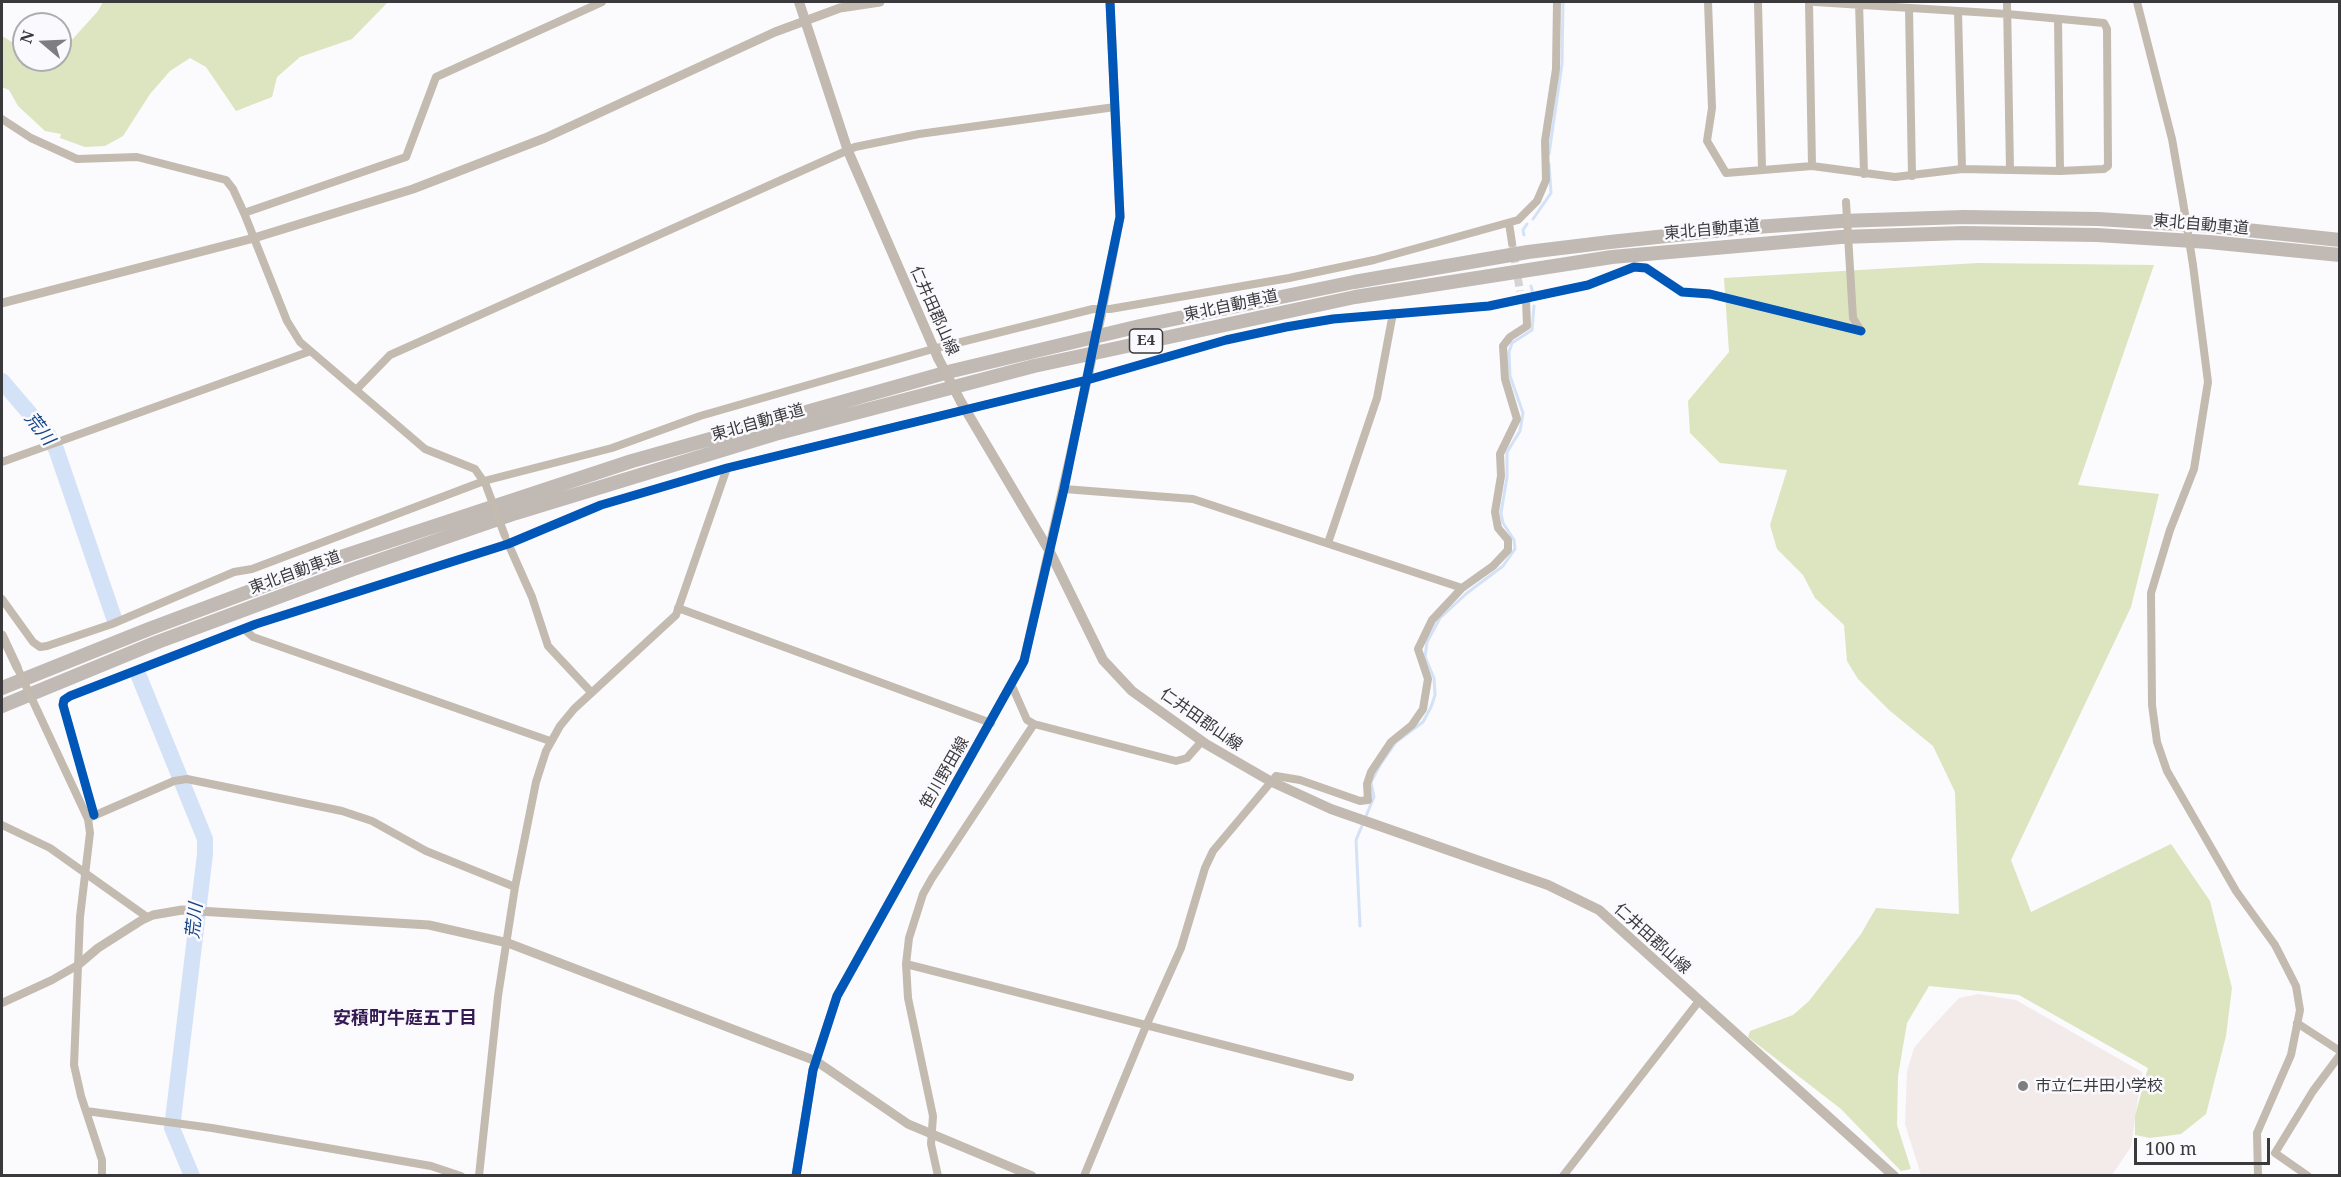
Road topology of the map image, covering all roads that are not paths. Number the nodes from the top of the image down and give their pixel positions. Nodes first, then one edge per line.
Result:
1 (602, 2) edge
2 (799, 2) edge
3 (880, 2) edge
4 (1110, 2) edge
5 (1557, 2) edge
6 (1708, 2) edge
7 (1758, 2) edge
8 (1809, 2) edge
9 (1815, 2) edge
10 (2007, 2) edge
11 (2137, 2) edge
12 (1859, 3) edge
13 (1909, 8) junction
14 (1958, 11) junction
15 (2007, 14) junction
16 (2058, 19) junction
17 (805, 20) junction
18 (1115, 107) junction
19 (2, 119) edge
20 (848, 151) junction
21 (1812, 166) junction
22 (1762, 169) junction
23 (1962, 169) junction
24 (2010, 170) junction
25 (2060, 171) junction
26 (1863, 174) junction
27 (1912, 176) junction
28 (1846, 202) dead end
29 (244, 213) junction
30 (1509, 223) junction
31 (254, 238) junction
32 (2340, 240) edge
33 (1512, 243) tunnel mouth
34 (2340, 255) edge
35 (1522, 296) junction
36 (2, 303) edge
37 (1101, 312) junction
38 (1393, 313) junction
39 (308, 352) junction
40 (935, 353) junction
41 (1088, 376) junction
42 (356, 390) junction
43 (963, 406) junction
44 (2, 462) edge
45 (727, 468) junction
46 (486, 484) junction
47 (1064, 489) junction
48 (506, 540) junction
49 (1328, 543) junction
50 (1050, 552) junction
51 (1462, 588) junction
52 (2, 599) edge
53 (678, 608) junction
54 (245, 630) junction
55 (2, 634) edge
56 (16, 667) joint
57 (1012, 686) junction
58 (2, 688) edge
59 (591, 692) junction
60 (2, 706) edge
61 (991, 723) junction
62 (1034, 724) junction
63 (550, 741) junction
64 (1202, 741) junction
65 (1270, 781) junction
66 (91, 817) junction
67 (2, 825) edge
68 (86, 872) junction
69 (515, 887) junction
70 (147, 917) junction
71 (508, 943) junction
72 (906, 964) junction
73 (78, 965) junction
74 (1699, 1002) junction
75 (2, 1003) edge
76 (2297, 1023) junction
77 (1146, 1026) junction
78 (2340, 1051) edge
79 (2340, 1055) edge
80 (816, 1061) junction
81 (1350, 1077) dead end
82 (86, 1111) junction
83 (932, 1135) junction
84 (1888, 1174) edge
85 (102, 1176) edge
86 (460, 1176) edge
87 (479, 1176) edge
88 (796, 1176) edge
89 (938, 1176) edge
90 (1032, 1176) edge
91 (1084, 1176) edge
92 (1563, 1176) edge
93 (2258, 1176) edge
94 (2308, 1176) edge

1 - 29 street
2 - 17 main road, 仁井田郡山線
3 - 17 street
4 - 18 street, 笹川野田線
5 - 30 street
6 - 22 street
7 - 22 street
8 - 21 street
9 - 12 street
10 - 15 street
11 - 76 street, bridge
12 - 13 street
12 - 26 street
13 - 14 street
13 - 27 street
14 - 15 street
14 - 23 street
15 - 16 street
15 - 24 street
16 - 25 street
16 - 25 street
17 - 20 main road, 仁井田郡山線
17 - 31 street
18 - 20 street
18 - 37 street, 笹川野田線
19 - 29 street
20 - 40 main road, 仁井田郡山線
20 - 42 street
21 - 22 street
21 - 26 street
23 - 24 street
23 - 27 street
24 - 25 street
26 - 27 street
28 - 35 street, bridge
29 - 31 street
30 - 33 street
30 - 37 street
31 - 36 street
31 - 39 street
32 - 58 highway, 東北自動車道 / E4
34 - 60 highway, 東北自動車道 / E4
35 - 38 street
35 - 51 street
37 - 40 street
37 - 41 street, 笹川野田線, bridge
38 - 41 street
38 - 49 street
39 - 42 street
39 - 44 street
40 - 43 main road, 仁井田郡山線, bridge
40 - 46 street
41 - 43 street
41 - 47 street, 笹川野田線
42 - 46 street
43 - 45 street
43 - 50 main road, 仁井田郡山線
45 - 48 street
45 - 53 street
46 - 48 street, bridge
46 - 52 street
47 - 49 street
47 - 50 street, 笹川野田線
48 - 54 street
48 - 59 street
49 - 51 street
50 - 57 street, 笹川野田線
50 - 64 main road, 仁井田郡山線
51 - 65 street
53 - 59 street
53 - 61 street
54 - 63 street
54 - 66 street
55 - 56 street
56 - 66 street, bridge
57 - 61 street, 笹川野田線
57 - 62 street
59 - 63 street
61 - 80 street, 笹川野田線
62 - 64 street
62 - 72 street
63 - 69 street
64 - 65 main road, 仁井田郡山線
65 - 74 main road, 仁井田郡山線
65 - 77 street
66 - 68 street
66 - 69 street
67 - 68 street
68 - 70 street
68 - 73 street
69 - 71 street
70 - 71 street
70 - 73 street
71 - 80 street
71 - 87 street
72 - 77 street
72 - 83 street
73 - 75 street
73 - 82 street
74 - 84 main road, 仁井田郡山線
74 - 92 street
76 - 78 street
76 - 93 street
77 - 81 street
77 - 91 street
79 - 94 street
80 - 83 street
80 - 88 street, 笹川野田線
82 - 85 street
82 - 86 street
83 - 89 street
83 - 90 street

